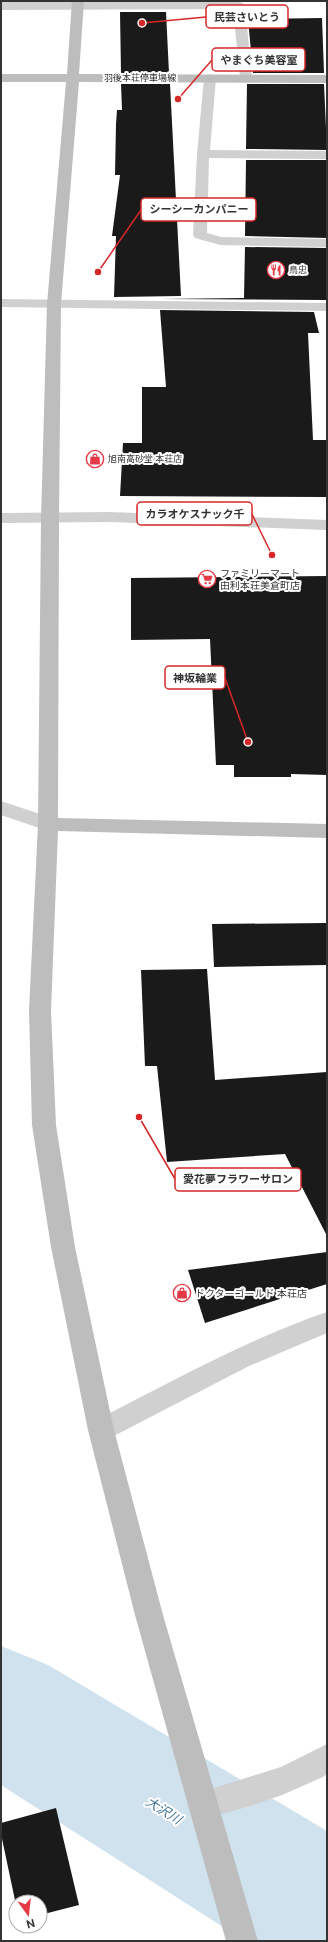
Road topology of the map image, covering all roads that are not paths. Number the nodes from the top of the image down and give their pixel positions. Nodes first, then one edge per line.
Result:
1 (77, 3) edge
2 (1, 6) edge
3 (1, 78) edge
4 (73, 78) junction
5 (210, 78) junction
6 (246, 78) junction
7 (327, 79) edge
8 (203, 154) junction
9 (327, 155) edge
10 (327, 243) edge
11 (1, 303) edge
12 (54, 304) junction
13 (327, 307) edge
14 (1, 518) edge
15 (50, 519) junction
16 (327, 525) edge
17 (1, 808) edge
18 (48, 824) junction
19 (327, 831) edge
20 (327, 1322) edge
21 (101, 1430) junction
22 (327, 1758) edge
23 (202, 1805) junction
24 (240, 1932) edge

1 - 2 street
1 - 4 street
1 - 6 street
3 - 4 street, 羽後本荘停車場線
4 - 5 street, 羽後本荘停車場線
4 - 12 street
5 - 6 street, 羽後本荘停車場線
5 - 8 lane
6 - 7 street, 羽後本荘停車場線
8 - 9 lane
8 - 10 lane
11 - 12 street
12 - 13 street
12 - 15 street
14 - 15 street
15 - 16 street
15 - 18 street
17 - 18 street
18 - 19 street
18 - 21 street
20 - 21 lane
21 - 23 street
22 - 23 lane
23 - 24 street

